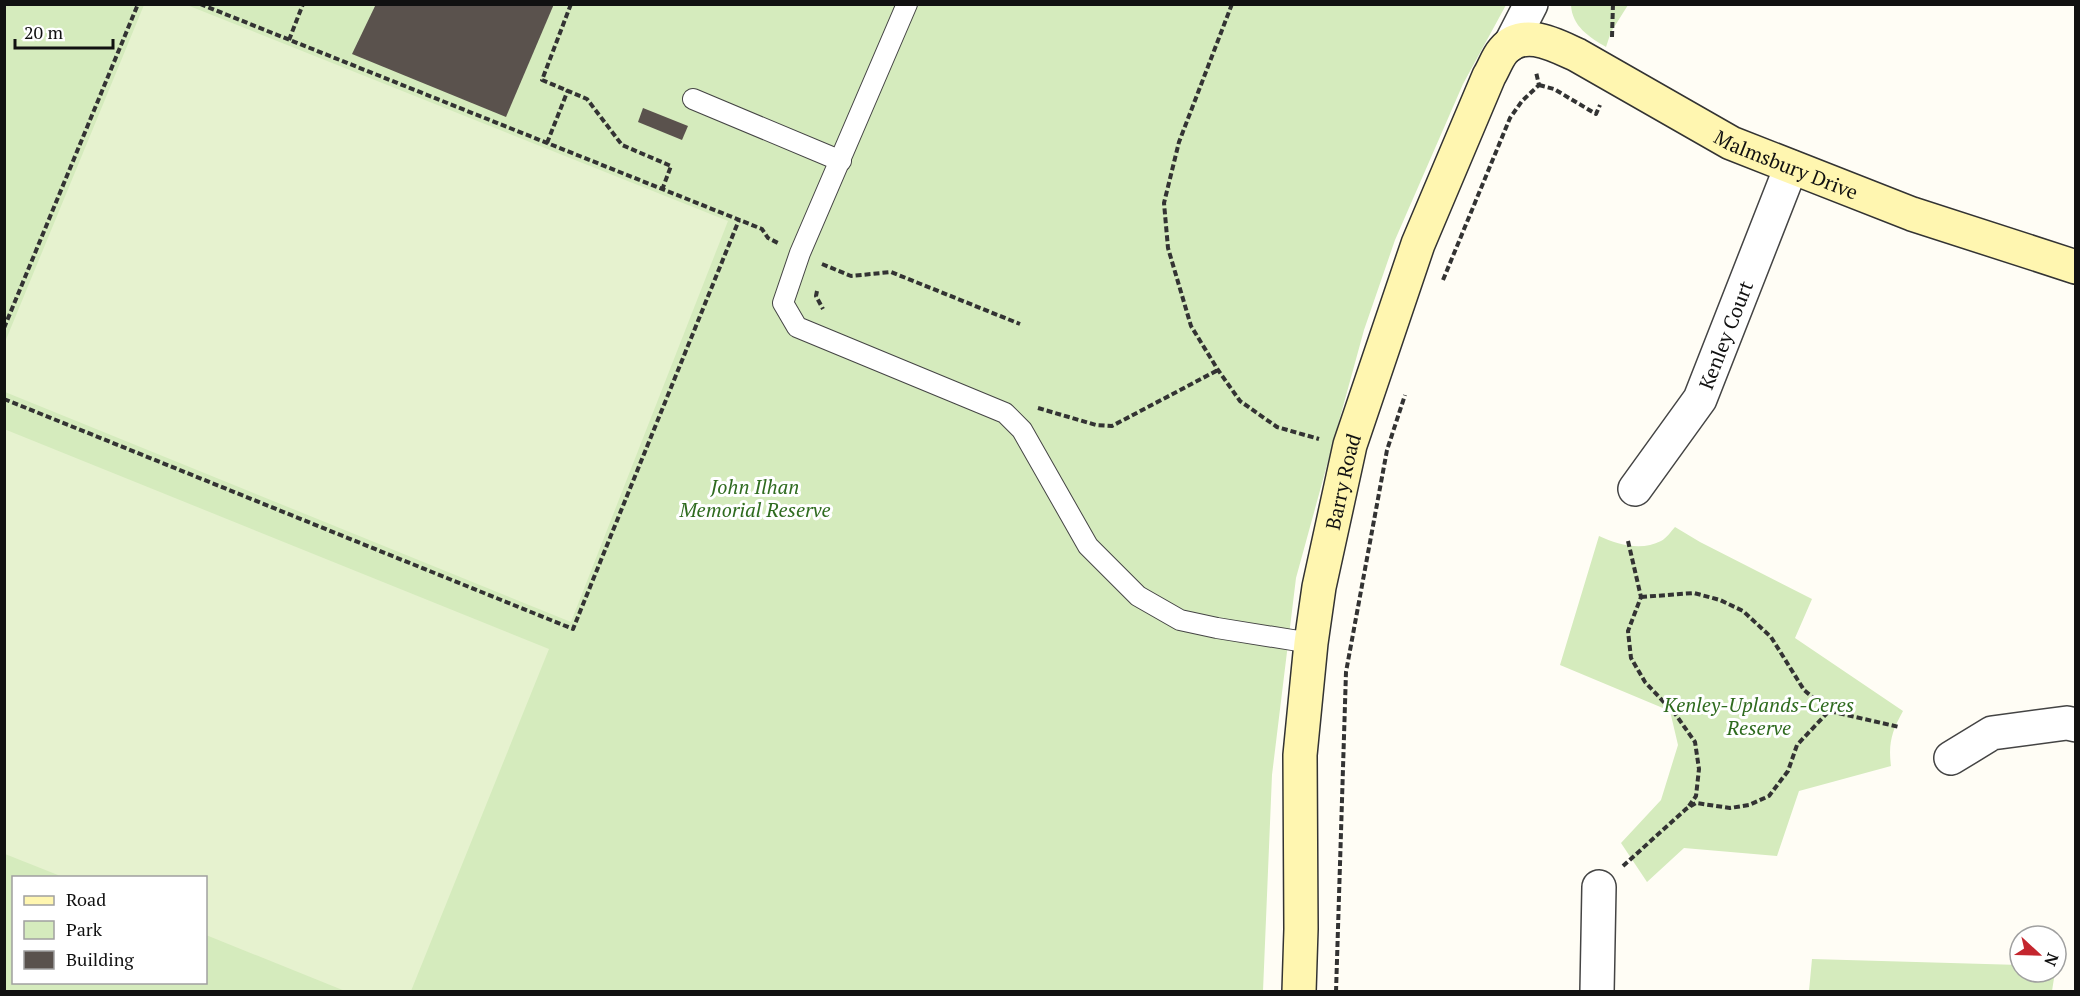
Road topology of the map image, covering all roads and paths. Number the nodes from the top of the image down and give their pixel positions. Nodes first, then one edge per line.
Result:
1 (138, 4) edge
2 (200, 4) edge
3 (303, 4) edge
4 (571, 4) edge
5 (908, 4) edge
6 (1232, 4) edge
7 (1531, 4) edge
8 (289, 40) junction
9 (1520, 42) junction
10 (568, 90) junction
11 (693, 99) dead end
12 (547, 143) junction
13 (841, 161) junction
14 (1791, 167) junction
15 (662, 189) junction
16 (739, 220) junction
17 (800, 253) junction
18 (825, 265) junction
19 (2076, 267) edge
20 (822, 275) dead end
21 (1442, 284) dead end
22 (819, 285) dead end
23 (828, 316) dead end
24 (1020, 324) dead end
25 (4, 328) edge
26 (1218, 370) junction
27 (1405, 394) dead end
28 (4, 399) edge
29 (1033, 406) dead end
30 (1350, 445) junction
31 (1635, 489) dead end
32 (1628, 541) dead end
33 (1641, 597) junction
34 (1311, 643) junction
35 (1829, 711) junction
36 (2076, 725) edge
37 (1899, 727) dead end
38 (1951, 758) dead end
39 (1686, 809) junction
40 (1599, 887) joint
41 (1299, 992) edge
42 (1336, 992) edge
43 (1597, 992) edge

1 - 25 path
2 - 8 path
3 - 8 path
4 - 10 path
5 - 13 lane
6 - 26 path
7 - 9 street, Barry Road
8 - 12 path
9 - 14 street, Malmsbury Drive
9 - 21 path
9 - 30 street, Barry Road
10 - 12 path
10 - 15 path
11 - 13 lane
12 - 15 path
13 - 17 lane
14 - 19 street, Malmsbury Drive
14 - 31 street, Kenley Court
15 - 16 path
16 - 17 path
16 - 28 path
17 - 18 path
17 - 34 lane
18 - 20 path
18 - 24 path
22 - 23 path
26 - 29 path
26 - 30 path
27 - 42 path
30 - 34 street, Barry Road
32 - 33 path
33 - 35 path
33 - 39 path
34 - 41 street, Barry Road
35 - 37 path
35 - 39 path
36 - 38 street
39 - 40 path
40 - 43 street

